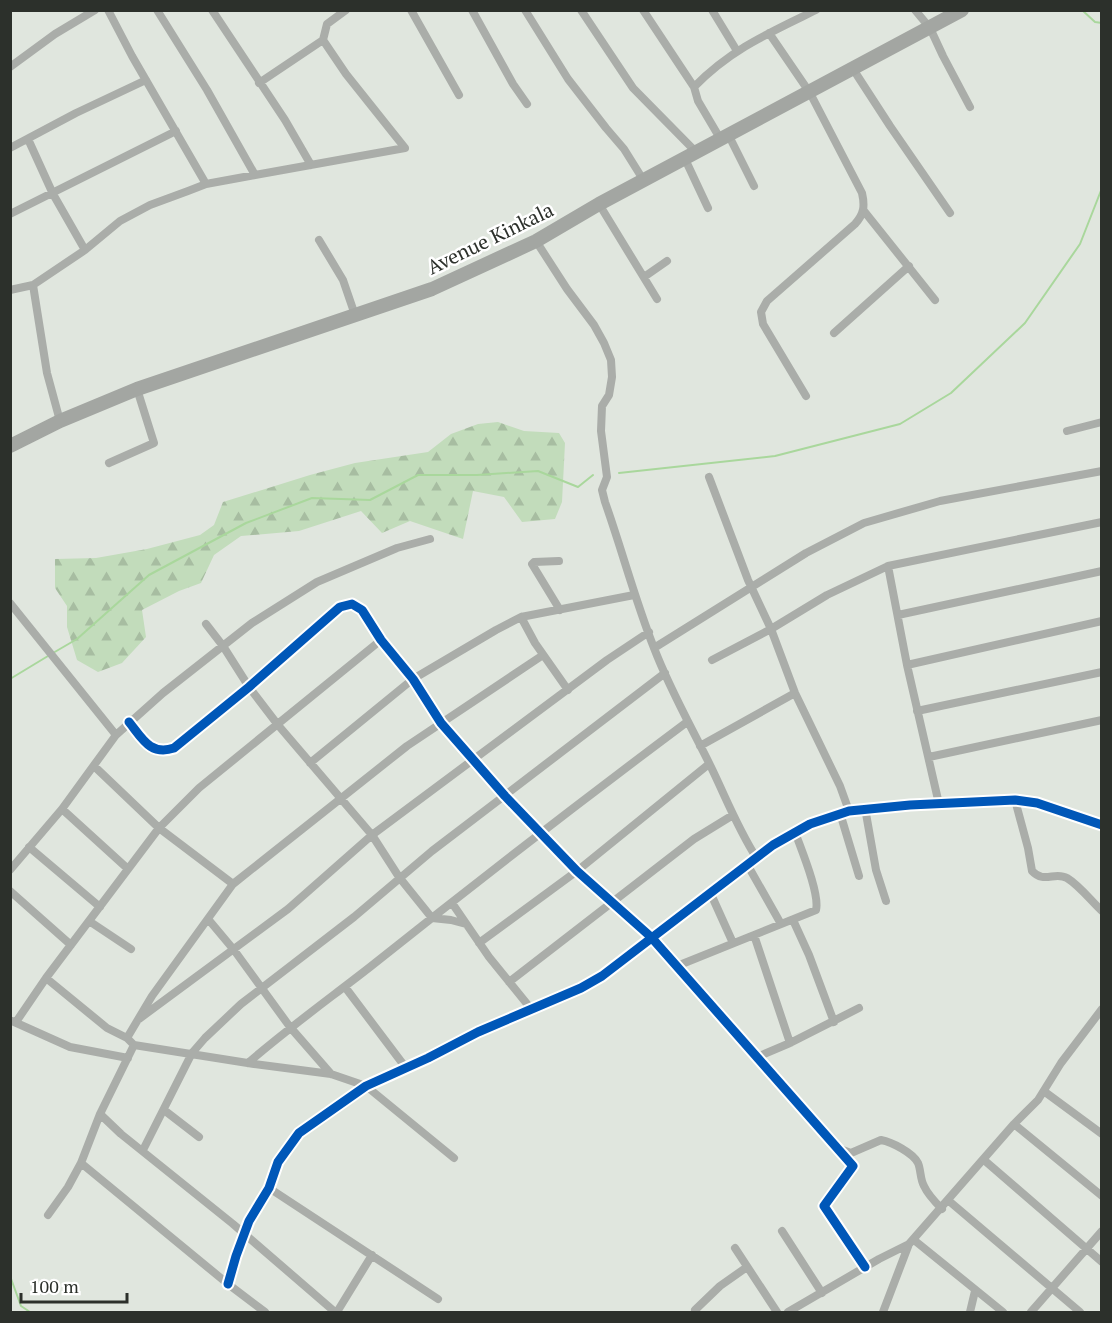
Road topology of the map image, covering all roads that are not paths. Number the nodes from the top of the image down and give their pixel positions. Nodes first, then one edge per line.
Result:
1 (95, 10) edge
2 (108, 10) edge
3 (157, 10) edge
4 (212, 10) edge
5 (346, 10) edge
6 (411, 10) edge
7 (472, 10) edge
8 (525, 10) edge
9 (581, 10) edge
10 (643, 10) edge
11 (712, 10) edge
12 (816, 10) edge
13 (915, 10) edge
14 (962, 10) edge
15 (930, 28) junction
16 (769, 33) junction
17 (322, 40) junction
18 (737, 51) junction
19 (10, 67) edge
20 (854, 69) junction
21 (146, 80) junction
22 (259, 83) junction
23 (694, 87) junction
24 (810, 93) junction
25 (459, 95) dead end
26 (527, 104) dead end
27 (970, 107) dead end
28 (176, 131) junction
29 (725, 138) junction
30 (28, 140) junction
31 (10, 148) edge
32 (691, 156) junction
33 (311, 165) junction
34 (255, 175) junction
35 (644, 181) junction
36 (206, 184) junction
37 (754, 186) dead end
38 (53, 194) junction
39 (599, 204) junction
40 (708, 208) dead end
41 (864, 211) junction
42 (950, 213) dead end
43 (10, 214) edge
44 (319, 240) dead end
45 (536, 241) junction
46 (85, 250) junction
47 (667, 261) dead end
48 (909, 266) junction
49 (644, 277) junction
50 (33, 285) junction
51 (10, 290) edge
52 (657, 299) dead end
53 (935, 300) dead end
54 (355, 315) junction
55 (834, 333) dead end
56 (137, 389) junction
57 (806, 396) dead end
58 (60, 421) junction
59 (1101, 422) edge
60 (1067, 431) dead end
61 (10, 446) edge
62 (109, 464) dead end
63 (1101, 471) edge
64 (709, 477) dead end
65 (1101, 522) edge
66 (430, 539) dead end
67 (559, 561) dead end
68 (888, 566) junction
69 (1101, 571) edge
70 (751, 586) junction
71 (634, 595) junction
72 (10, 603) edge
73 (560, 610) junction
74 (898, 615) junction
75 (520, 617) junction
76 (1101, 621) edge
77 (206, 624) dead end
78 (771, 629) junction
79 (649, 632) junction
80 (381, 640) junction
81 (223, 646) junction
82 (654, 648) junction
83 (543, 655) junction
84 (712, 660) dead end
85 (907, 665) junction
86 (1101, 672) edge
87 (665, 673) junction
88 (413, 679) junction
89 (249, 687) junction
90 (568, 690) junction
91 (795, 693) junction
92 (917, 711) junction
93 (1101, 720) edge
94 (129, 722) junction
95 (687, 722) junction
96 (441, 723) junction
97 (278, 725) junction
98 (116, 735) junction
99 (700, 746) junction
100 (929, 757) junction
101 (474, 760) junction
102 (310, 763) junction
103 (709, 764) junction
104 (94, 766) junction
105 (506, 796) junction
106 (340, 798) junction
107 (1015, 800) junction
108 (939, 804) junction
109 (865, 808) junction
110 (62, 809) junction
111 (845, 812) junction
112 (733, 815) junction
113 (1101, 825) edge
114 (159, 828) junction
115 (795, 832) junction
116 (541, 833) junction
117 (372, 835) junction
118 (29, 847) junction
119 (756, 857) junction
120 (747, 864) junction
121 (128, 869) junction
122 (10, 870) edge
123 (577, 871) junction
124 (859, 876) dead end
125 (399, 877) junction
126 (233, 884) junction
127 (10, 891) edge
128 (710, 892) junction
129 (886, 901) dead end
130 (452, 903) junction
131 (610, 903) junction
132 (100, 907) junction
133 (1101, 911) edge
134 (432, 918) junction
135 (208, 919) junction
136 (793, 920) junction
137 (89, 921) junction
138 (466, 924) junction
139 (782, 924) junction
140 (754, 935) junction
141 (651, 938) junction
142 (480, 943) junction
143 (734, 943) junction
144 (70, 945) junction
145 (131, 949) dead end
146 (234, 950) junction
147 (677, 966) junction
148 (46, 978) junction
149 (508, 982) junction
150 (262, 986) junction
151 (345, 987) junction
152 (859, 1008) dead end
153 (532, 1010) junction
154 (1100, 1014) edge
155 (139, 1019) junction
156 (13, 1021) edge
157 (834, 1022) junction
158 (290, 1027) junction
159 (127, 1038) junction
160 (790, 1043) junction
161 (134, 1045) junction
162 (192, 1053) junction
163 (757, 1057) junction
164 (128, 1058) junction
165 (248, 1063) junction
166 (406, 1068) junction
167 (331, 1074) junction
168 (366, 1086) junction
169 (1044, 1092) junction
170 (164, 1110) junction
171 (100, 1114) junction
172 (1014, 1124) junction
173 (1101, 1134) edge
174 (199, 1137) dead end
175 (835, 1145) junction
176 (142, 1150) junction
177 (454, 1158) dead end
178 (984, 1160) junction
179 (81, 1163) junction
180 (269, 1188) junction
181 (1101, 1196) edge
182 (949, 1201) junction
183 (942, 1209) junction
184 (48, 1215) dead end
185 (782, 1231) dead end
186 (1101, 1231) edge
187 (244, 1235) junction
188 (912, 1242) junction
189 (735, 1248) dead end
190 (1087, 1248) junction
191 (372, 1255) junction
192 (1101, 1262) edge
193 (747, 1267) junction
194 (865, 1267) junction
195 (228, 1284) junction
196 (1052, 1288) junction
197 (975, 1291) junction
198 (822, 1293) junction
199 (438, 1299) dead end
200 (695, 1310) dead end
201 (265, 1312) edge
202 (336, 1312) edge
203 (777, 1312) edge
204 (788, 1312) edge
205 (883, 1312) edge
206 (970, 1312) edge
207 (1003, 1312) edge
208 (1031, 1312) edge
209 (1080, 1312) edge

1 - 19 street
2 - 21 street
3 - 34 street
4 - 22 street
5 - 17 street
6 - 25 street
7 - 26 street
8 - 35 street
9 - 32 street
10 - 23 street
11 - 18 street
12 - 16 street
13 - 15 street
14 - 15 main road, Avenue Kinkala
15 - 20 main road, Avenue Kinkala
15 - 27 street
16 - 18 street
16 - 24 street
17 - 22 street
17 - 33 street
18 - 23 street
20 - 24 main road, Avenue Kinkala
20 - 42 street
21 - 28 street
21 - 30 street
22 - 33 street
23 - 29 street
24 - 29 main road, Avenue Kinkala
24 - 41 street
28 - 36 street
28 - 38 street
29 - 32 main road, Avenue Kinkala
29 - 37 street
30 - 31 street
30 - 38 street
32 - 35 main road, Avenue Kinkala
32 - 40 street
33 - 34 street
34 - 36 street
35 - 39 main road, Avenue Kinkala
36 - 46 street
38 - 43 street
38 - 46 street
39 - 45 main road, Avenue Kinkala
39 - 49 street
41 - 48 street
41 - 57 street
44 - 54 street
45 - 54 main road, Avenue Kinkala
45 - 71 street
46 - 50 street
47 - 49 street
48 - 53 street
48 - 55 street
49 - 52 street
50 - 51 street
50 - 58 street
54 - 56 main road, Avenue Kinkala
56 - 58 main road, Avenue Kinkala
56 - 62 street
58 - 61 main road, Avenue Kinkala
59 - 60 street
63 - 70 street
64 - 70 street
65 - 68 street
66 - 81 street
67 - 73 street
68 - 74 street
68 - 78 street
69 - 74 street
70 - 78 street
70 - 82 street
71 - 73 street
71 - 79 street
72 - 98 street
73 - 75 street
74 - 85 street
75 - 83 street
75 - 88 street
76 - 85 street
77 - 81 street
78 - 84 street
78 - 91 street
79 - 82 street
79 - 90 street
80 - 88 street
80 - 89 street
80 - 97 street
81 - 89 street
81 - 94 street
82 - 87 street
83 - 90 street
83 - 96 street
85 - 92 street
86 - 92 street
87 - 95 street
87 - 105 street
88 - 96 street
88 - 102 street
89 - 94 street
89 - 97 street
90 - 101 street
91 - 99 street
91 - 111 street
92 - 100 street
93 - 100 street
94 - 98 street
95 - 99 street
95 - 116 street
96 - 101 street
96 - 106 street
97 - 102 street
97 - 114 street
98 - 104 street
99 - 103 street
100 - 108 street
101 - 105 street
101 - 117 street
102 - 106 street
103 - 112 street
103 - 123 street
104 - 110 street
104 - 114 street
105 - 116 street
105 - 125 street
106 - 117 street
106 - 126 street
107 - 108 street
107 - 113 street
107 - 133 street
108 - 109 street
109 - 111 street
109 - 129 street
110 - 118 street
110 - 121 street
111 - 115 street
111 - 124 street
112 - 119 street
112 - 131 street
114 - 121 street
114 - 126 street
115 - 119 street
115 - 136 street
116 - 123 street
116 - 130 street
117 - 125 street
117 - 146 street
118 - 122 street
118 - 132 street
119 - 120 street
120 - 128 street
120 - 139 street
121 - 132 street
123 - 131 street
123 - 142 street
125 - 134 street
125 - 150 street
126 - 135 street
127 - 144 street
128 - 141 street
128 - 143 street
130 - 134 street
130 - 138 street
131 - 141 street
131 - 149 street
132 - 137 street
134 - 138 street
134 - 151 street
135 - 146 street
135 - 155 street
136 - 139 street
136 - 157 street
137 - 144 street
137 - 145 street
138 - 142 street
139 - 140 street
140 - 143 street
140 - 160 street
141 - 147 street
141 - 153 street
142 - 149 street
143 - 147 street
144 - 148 street
146 - 150 street
146 - 155 street
147 - 163 street
148 - 156 street
148 - 159 street
149 - 153 street
150 - 158 street
150 - 162 street
151 - 158 street
151 - 166 street
152 - 157 street
153 - 166 street
154 - 169 street
155 - 159 street
156 - 164 street
157 - 160 street
158 - 165 street
158 - 167 street
159 - 161 street
160 - 163 street
161 - 162 street
161 - 164 street
162 - 165 street
162 - 170 street
163 - 175 street
164 - 171 street
165 - 167 street
166 - 168 street
167 - 168 street
168 - 177 street
168 - 180 street
169 - 172 street
169 - 173 street
170 - 174 street
170 - 176 street
171 - 176 street
171 - 179 street
172 - 178 street
172 - 181 street
175 - 183 street
175 - 194 street
176 - 187 street
178 - 182 street
178 - 190 street
179 - 184 street
179 - 195 street
180 - 187 street
180 - 191 street
182 - 183 street
182 - 196 street
183 - 188 street
185 - 198 street
186 - 190 street
187 - 195 street
187 - 202 street
188 - 194 street
188 - 197 street
188 - 205 street
189 - 193 street
190 - 192 street
190 - 196 street
191 - 199 street
191 - 202 street
193 - 200 street
193 - 203 street
194 - 198 street
195 - 201 street
196 - 208 street
196 - 209 street
197 - 206 street
197 - 207 street
198 - 204 street

